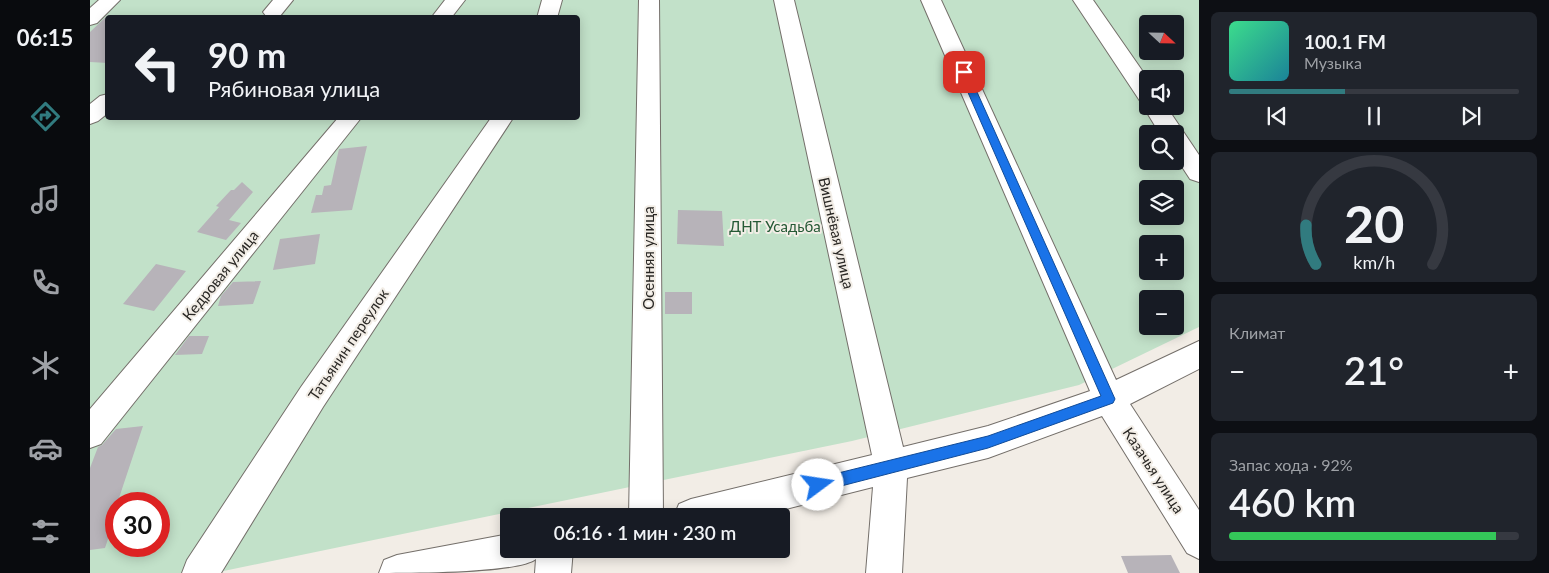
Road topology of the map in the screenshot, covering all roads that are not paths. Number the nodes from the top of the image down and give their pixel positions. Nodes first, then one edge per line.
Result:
1 (110, 0) edge
2 (454, 0) edge
3 (552, 0) edge
4 (649, 0) edge
5 (784, 0) edge
6 (932, 0) edge
7 (1083, 0) edge
8 (442, 15) edge
9 (548, 15) edge
10 (90, 19) edge
11 (1139, 83) edge
12 (105, 104) edge
13 (90, 116) edge
14 (348, 120) edge
15 (501, 120) edge
16 (1184, 152) edge
17 (1199, 174) edge
18 (1199, 354) edge
19 (1109, 399) junction
20 (90, 433) edge
21 (891, 467) junction
22 (646, 508) edge
23 (724, 508) edge
24 (1199, 541) edge
25 (500, 553) edge
26 (554, 558) edge
27 (200, 573) edge
28 (398, 573) edge
29 (553, 573) edge
30 (884, 573) edge

1 - 10 street
2 - 8 street
3 - 9 street
4 - 22 street, Осенняя улица
5 - 21 street, Вишнёвая улица
6 - 19 street, Казачья улица
7 - 11 street
12 - 13 street
14 - 20 street, Кедровая улица
15 - 27 street, Татьянин переулок
16 - 17 street
18 - 19 street
19 - 21 street
19 - 24 street, Казачья улица
21 - 23 street
21 - 30 street, Вишнёвая улица
25 - 28 street
26 - 29 street

